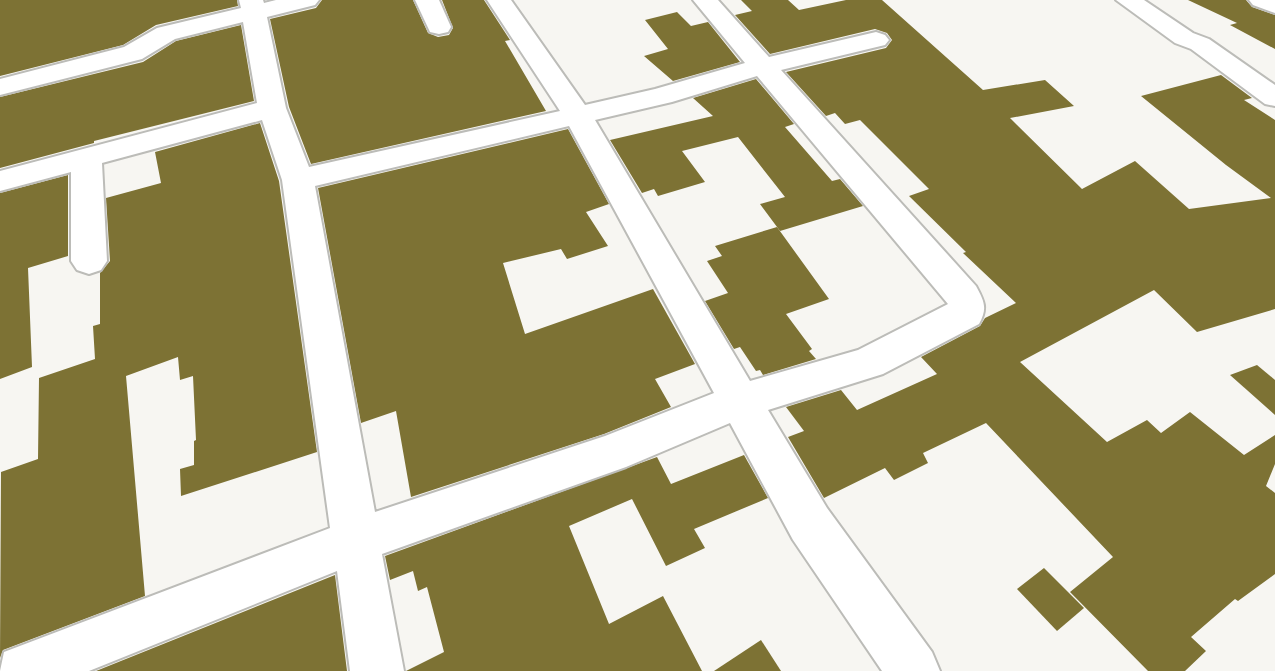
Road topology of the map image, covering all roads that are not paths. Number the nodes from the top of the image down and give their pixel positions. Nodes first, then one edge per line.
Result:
1 (307, 0) edge
2 (427, 0) edge
3 (499, 0) edge
4 (705, 0) edge
5 (1128, 0) edge
6 (1261, 0) edge
7 (252, 6) edge
8 (1275, 6) edge
9 (439, 27) dead end
10 (876, 40) dead end
11 (763, 66) junction
12 (0, 88) edge
13 (1275, 98) edge
14 (272, 108) junction
15 (578, 116) junction
16 (86, 157) junction
17 (298, 180) junction
18 (0, 181) edge
19 (89, 261) dead end
20 (740, 401) junction
21 (355, 541) junction
22 (23, 671) edge
23 (377, 671) edge
24 (913, 671) edge

1 - 7 street
2 - 9 street
3 - 15 street
4 - 11 street
5 - 13 street
6 - 8 street
7 - 12 street
7 - 14 street
10 - 11 street
11 - 15 street
11 - 20 street
14 - 16 street
14 - 17 street
15 - 17 street
15 - 20 street
16 - 18 street
16 - 19 street
17 - 21 street
20 - 21 street
20 - 24 street
21 - 22 street
21 - 23 street

